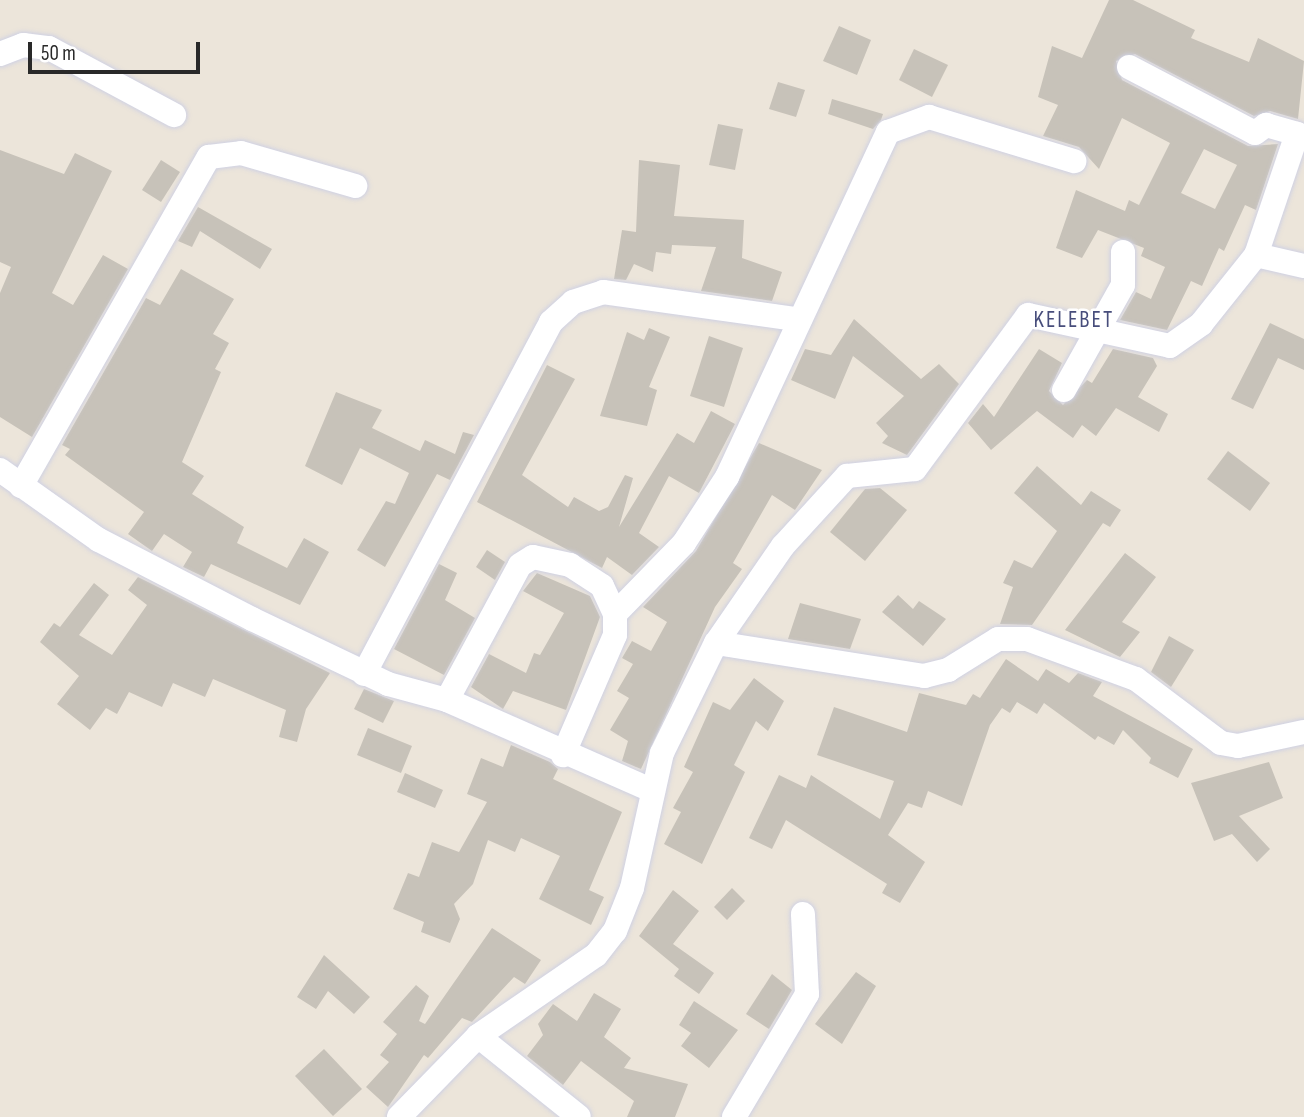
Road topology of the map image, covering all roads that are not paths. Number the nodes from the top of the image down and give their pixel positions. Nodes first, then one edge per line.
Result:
1 (0, 54) edge
2 (1129, 67) dead end
3 (174, 115) dead end
4 (1074, 161) dead end
5 (355, 186) dead end
6 (1123, 252) dead end
7 (1256, 255) junction
8 (1304, 266) edge
9 (796, 319) junction
10 (1101, 329) junction
11 (1064, 390) dead end
12 (0, 470) edge
13 (21, 486) junction
14 (615, 614) junction
15 (716, 643) junction
16 (364, 674) junction
17 (447, 699) junction
18 (1304, 733) edge
19 (564, 755) junction
20 (653, 791) junction
21 (803, 915) dead end
22 (478, 1035) junction
23 (399, 1117) edge
24 (579, 1117) edge
25 (734, 1117) edge

1 - 3 street
2 - 7 street
4 - 9 street
5 - 13 street
6 - 10 street
7 - 8 street
7 - 10 street
9 - 14 street
9 - 16 street
10 - 11 street
10 - 15 street
12 - 13 street
13 - 16 street
14 - 17 street
14 - 19 street
15 - 18 street
15 - 20 street
16 - 17 street
17 - 19 street
19 - 20 street
20 - 22 street
21 - 25 street
22 - 23 street
22 - 24 street

